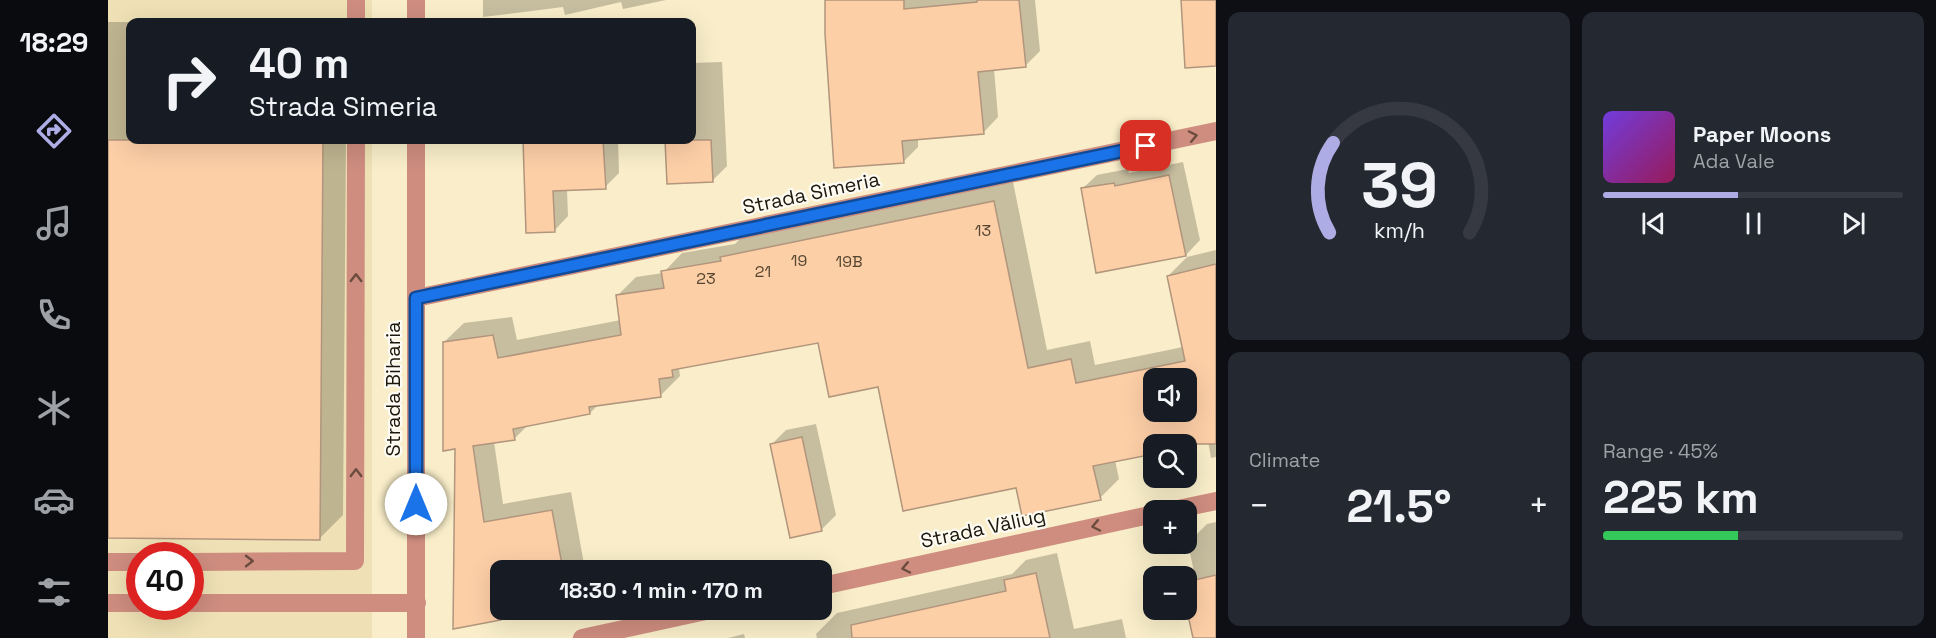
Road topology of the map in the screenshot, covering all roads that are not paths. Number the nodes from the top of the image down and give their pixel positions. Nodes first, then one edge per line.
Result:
1 (356, 0) edge
2 (416, 0) edge
3 (356, 18) edge
4 (416, 18) edge
5 (1216, 131) edge
6 (356, 144) edge
7 (416, 144) edge
8 (416, 298) junction
9 (1216, 501) edge
10 (1197, 505) edge
11 (1143, 516) edge
12 (108, 562) edge
13 (126, 562) edge
14 (204, 562) edge
15 (832, 584) edge
16 (108, 603) edge
17 (126, 603) edge
18 (204, 603) edge
19 (417, 603) junction
20 (665, 620) edge
21 (416, 638) edge
22 (582, 638) edge

1 - 3 street
2 - 4 street
8 -> 5 street, Strada Simeria
14 -> 6 street
7 - 8 street, Strada Biharia
8 - 19 street, Strada Biharia
9 - 10 street
11 -> 15 street, Strada Văliug
12 - 13 street
16 - 17 street
18 - 19 street
19 - 21 street, Strada Biharia
20 - 22 street

